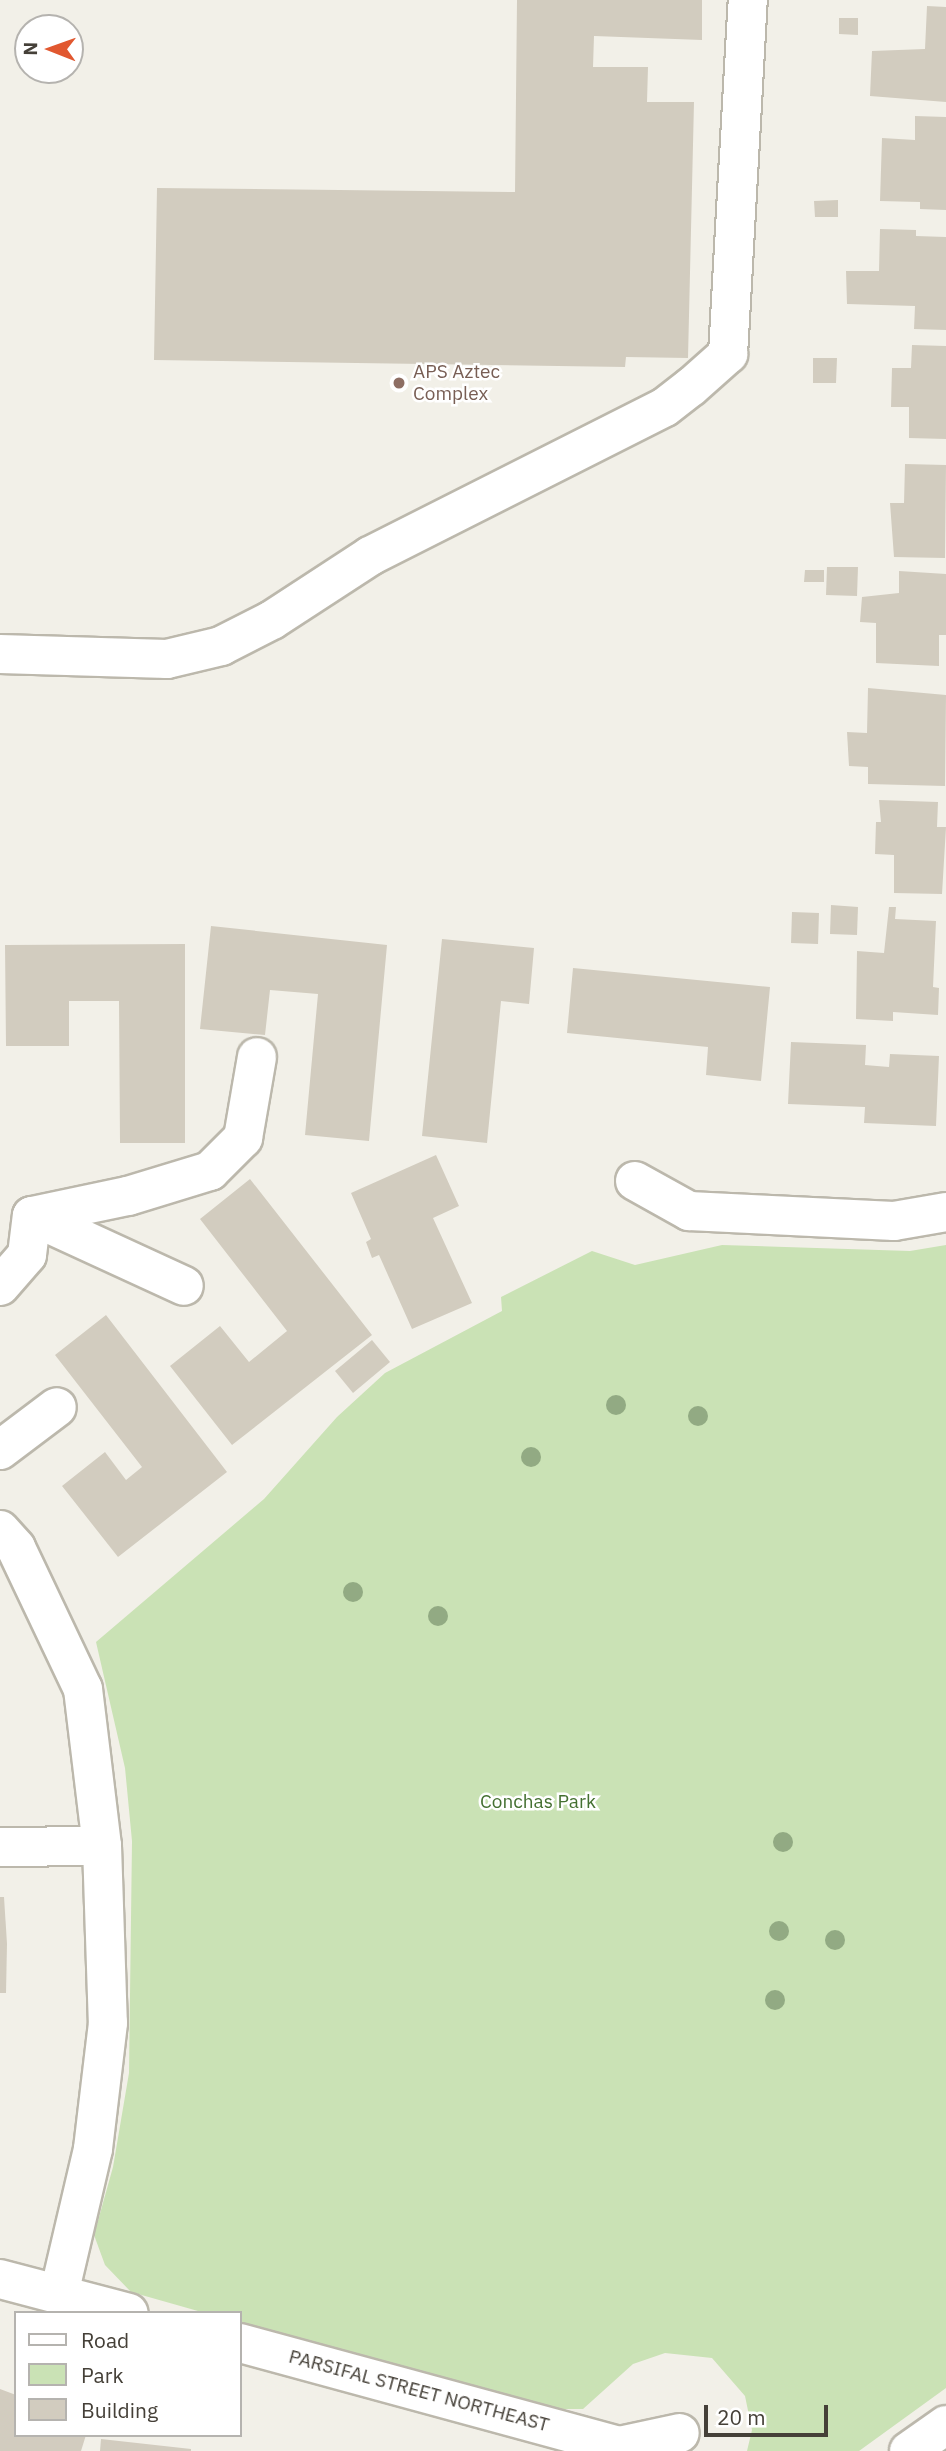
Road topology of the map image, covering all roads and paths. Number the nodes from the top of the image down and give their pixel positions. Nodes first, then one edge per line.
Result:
1 (748, 0) edge
2 (0, 654) edge
3 (257, 1057) dead end
4 (635, 1181) dead end
5 (946, 1212) edge
6 (32, 1216) junction
7 (0, 1286) edge
8 (184, 1286) dead end
9 (57, 1407) dead end
10 (0, 1450) edge
11 (0, 1530) edge
12 (102, 1846) junction
13 (0, 1847) edge
14 (0, 2278) edge
15 (59, 2294) junction
16 (122, 2311) edge
17 (242, 2344) edge
18 (946, 2425) edge
19 (680, 2433) dead end
20 (909, 2451) edge

1 - 2 street
3 - 6 street
4 - 5 street
6 - 7 street
6 - 8 street
9 - 10 street
11 - 12 street
12 - 13 street
12 - 15 street
14 - 15 street
15 - 16 street
17 - 19 street, PARSIFAL STREET NORTHEAST
18 - 20 street

